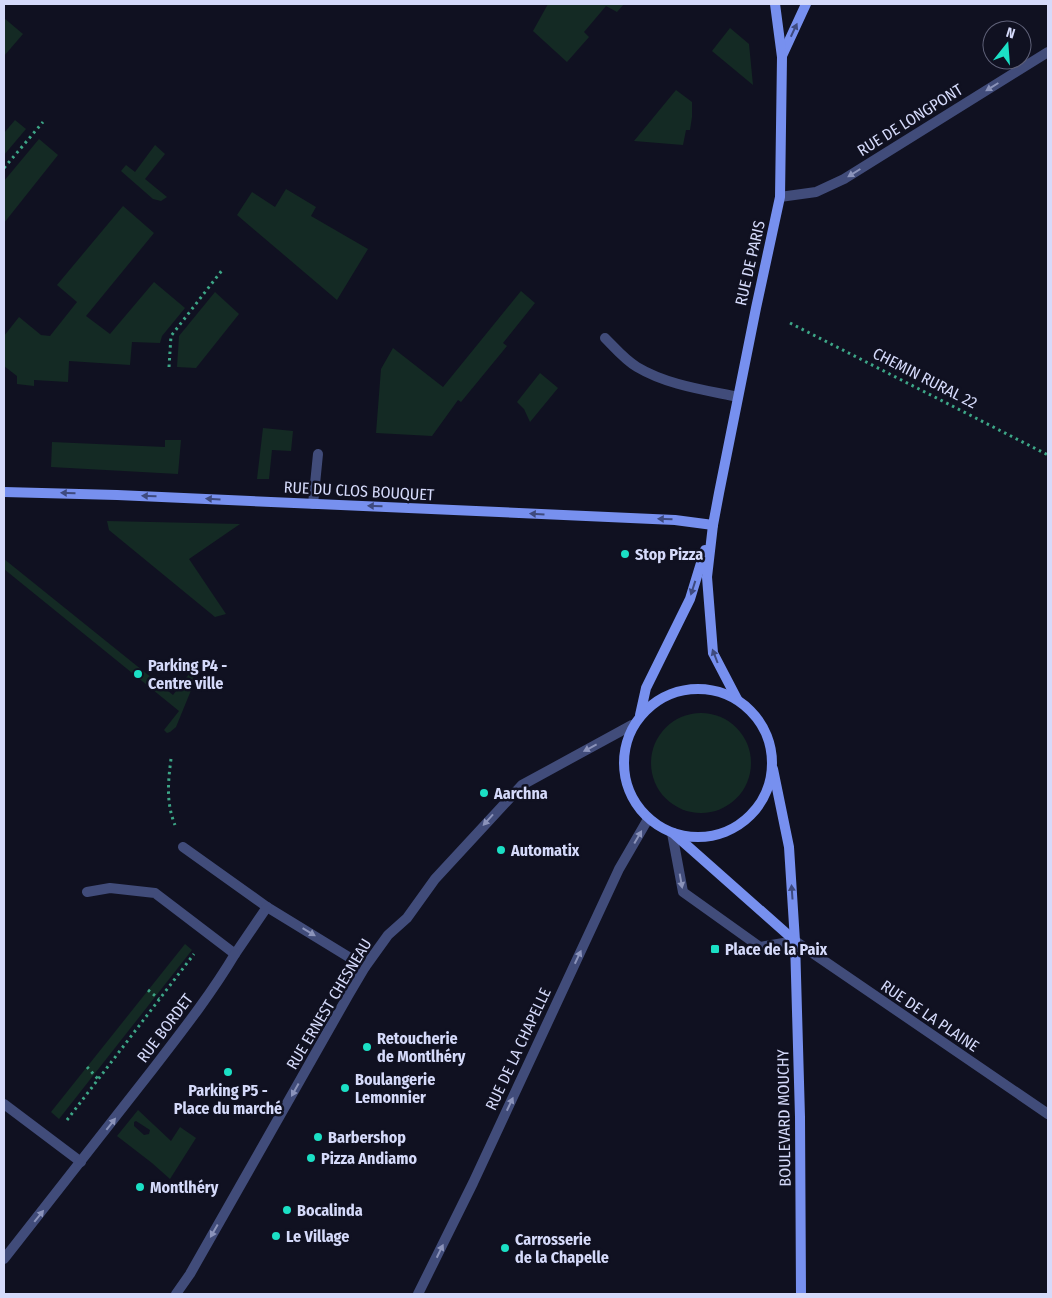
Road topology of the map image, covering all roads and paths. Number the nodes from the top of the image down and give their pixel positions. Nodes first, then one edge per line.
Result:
1 (775, 4) edge
2 (806, 4) edge
3 (1048, 52) edge
4 (782, 57) junction
5 (43, 122) dead end
6 (4, 168) edge
7 (780, 197) junction
8 (223, 269) dead end
9 (790, 323) dead end
10 (605, 338) dead end
11 (169, 366) dead end
12 (738, 397) junction
13 (318, 454) dead end
14 (1048, 455) edge
15 (4, 492) edge
16 (313, 504) junction
17 (713, 525) junction
18 (737, 699) junction
19 (640, 715) junction
20 (632, 725) junction
21 (171, 759) dead end
22 (773, 769) junction
23 (648, 819) junction
24 (672, 833) junction
25 (183, 847) joint
26 (88, 892) dead end
27 (267, 907) junction
28 (209, 934) junction
29 (795, 941) junction
30 (235, 954) junction
31 (365, 967) junction
32 (148, 990) dead end
33 (159, 999) junction
34 (87, 1067) dead end
35 (98, 1080) junction
36 (4, 1104) edge
37 (1048, 1114) edge
38 (52, 1140) junction
39 (81, 1162) junction
40 (6, 1256) edge
41 (176, 1294) edge
42 (418, 1294) edge
43 (801, 1294) edge

1 - 4 main road, RUE DE PARIS
4 -> 2 main road
3 -> 7 street, RUE DE LONGPONT
4 - 7 main road, RUE DE PARIS
5 - 6 path
7 - 12 main road, RUE DE PARIS
8 - 11 path
9 - 14 path, CHEMIN RURAL 22
10 - 12 street
12 - 17 main road, RUE DE PARIS
13 - 16 street
16 -> 15 main road, RUE DU CLOS BOUQUET
17 -> 16 main road, RUE DU CLOS BOUQUET
18 -> 17 main road, RUE DE PARIS
17 -> 19 main road, RUE DE PARIS
18 - 19 main road
18 - 22 main road
19 - 20 main road
20 - 23 main road
20 -> 31 street, RUE ERNEST CHESNEAU
21 - 25 path
22 - 24 main road
29 -> 22 main road, BOULEVARD MOUCHY
23 - 24 main road
42 -> 23 street, RUE DE LA CHAPELLE
24 - 29 main road
24 -> 29 street
25 - 27 street
26 - 28 street
27 - 30 street, RUE BORDET
27 -> 31 street
28 - 30 street
28 - 33 path
29 - 37 street, RUE DE LA PLAINE
29 - 43 main road, BOULEVARD MOUCHY
39 -> 30 street, RUE BORDET
31 -> 41 street, RUE ERNEST CHESNEAU
32 - 33 path
33 - 35 path
34 - 35 path
35 - 38 path
36 - 38 street
38 - 39 street
40 -> 39 street, RUE BORDET

